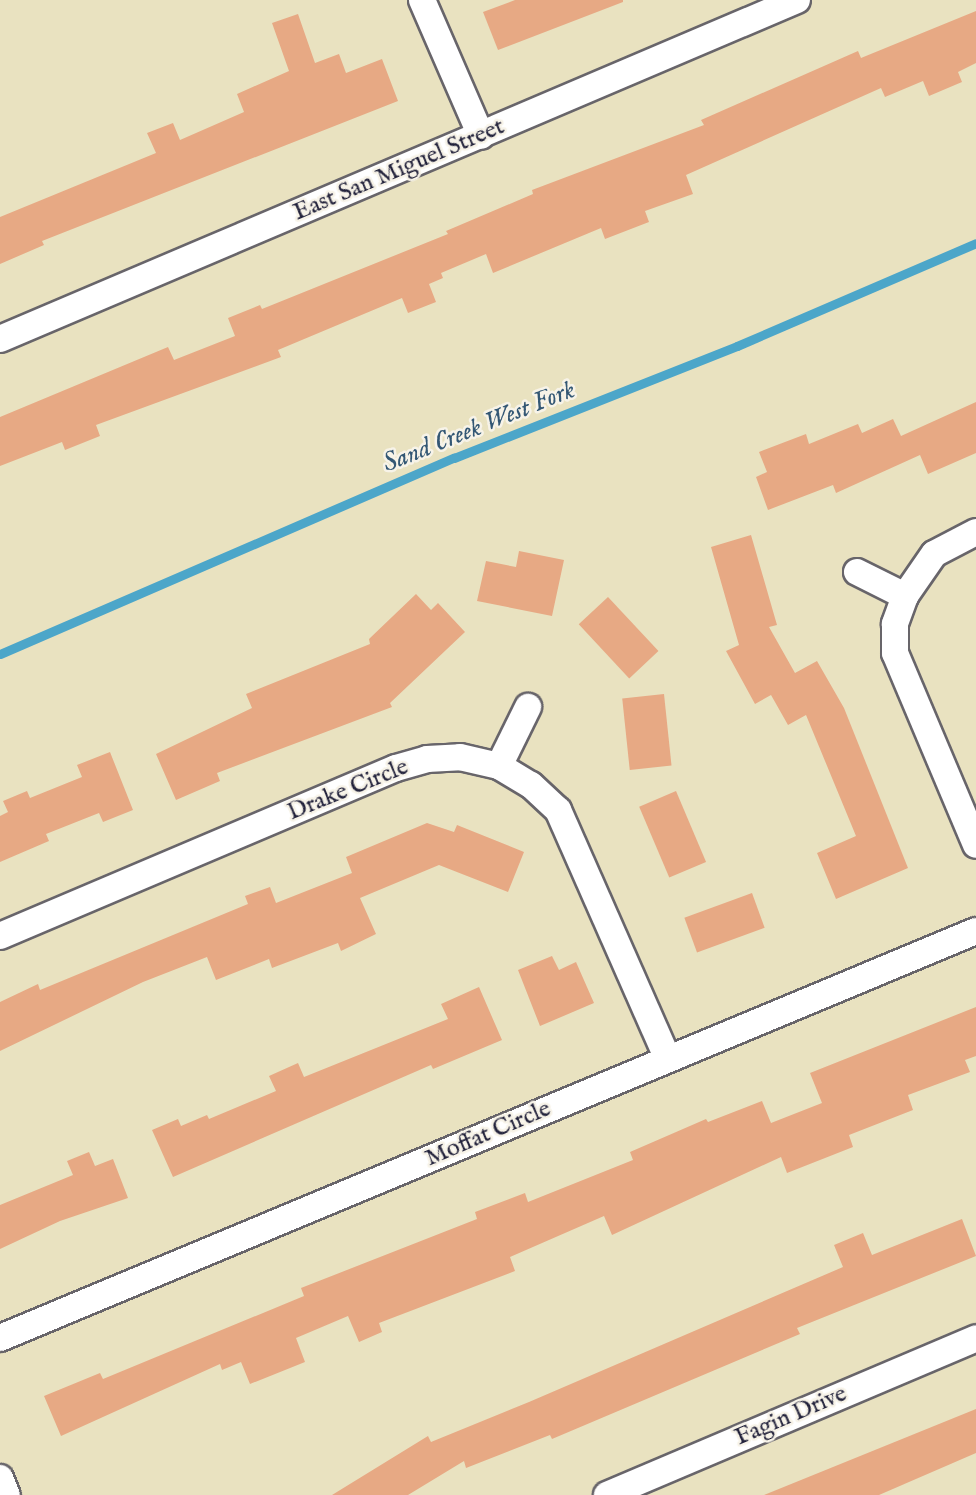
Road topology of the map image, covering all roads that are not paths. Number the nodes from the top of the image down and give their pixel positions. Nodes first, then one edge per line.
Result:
1 (422, 0) edge
2 (797, 0) edge
3 (481, 136) junction
4 (0, 339) edge
5 (976, 532) edge
6 (857, 572) dead end
7 (905, 596) junction
8 (528, 707) dead end
9 (499, 766) junction
10 (976, 845) edge
11 (976, 931) edge
12 (0, 936) edge
13 (668, 1059) junction
14 (0, 1338) edge
15 (976, 1338) edge
16 (0, 1478) edge
17 (7, 1495) edge
18 (607, 1495) edge

1 - 3 street
2 - 3 street, East San Miguel Street
3 - 4 street, East San Miguel Street
5 - 7 street
6 - 7 street
7 - 10 street
8 - 9 street
9 - 12 street, Drake Circle
9 - 13 street, Drake Circle
11 - 13 street, Moffat Circle
13 - 14 street, Moffat Circle
15 - 18 street, Fagin Drive
16 - 17 street

